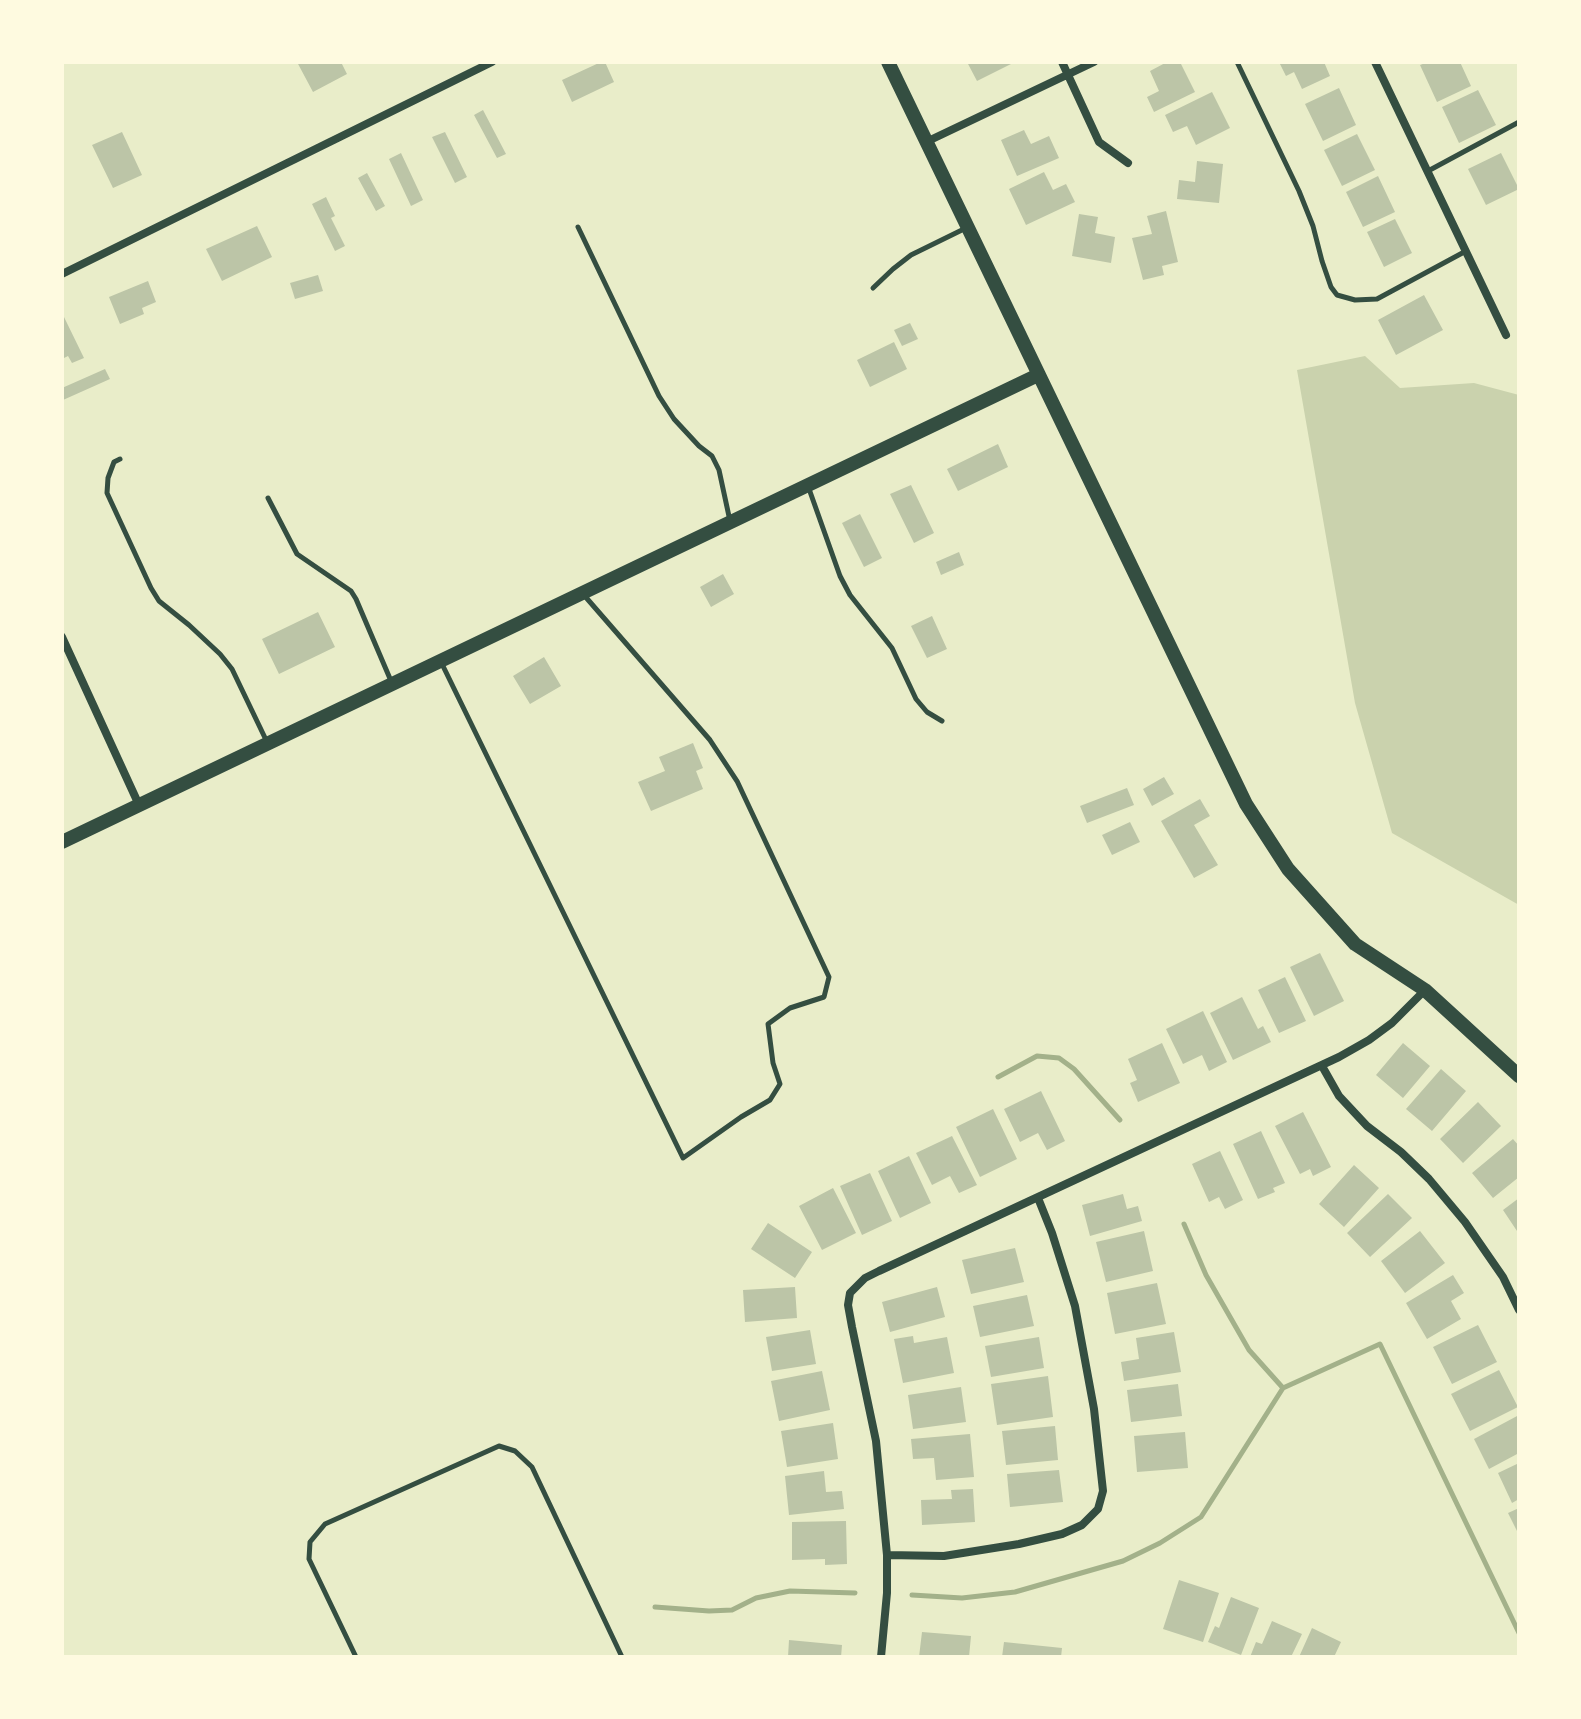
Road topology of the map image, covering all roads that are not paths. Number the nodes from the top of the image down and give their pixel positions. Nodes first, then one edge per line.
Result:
1 (492, 62) edge
2 (888, 62) edge
3 (1062, 62) edge
4 (1094, 62) edge
5 (1237, 62) edge
6 (1375, 62) edge
7 (1068, 75) junction
8 (1519, 122) edge
9 (926, 142) junction
10 (1128, 163) dead end
11 (1427, 171) junction
12 (578, 227) dead end
13 (967, 227) junction
14 (1466, 251) junction
15 (62, 274) edge
16 (873, 288) dead end
17 (1506, 335) dead end
18 (1038, 375) junction
19 (120, 459) dead end
20 (808, 485) junction
21 (268, 498) dead end
22 (730, 522) junction
23 (582, 593) junction
24 (62, 637) edge
25 (440, 661) junction
26 (392, 684) junction
27 (942, 721) dead end
28 (267, 743) junction
29 (139, 805) junction
30 (62, 842) edge
31 (1425, 990) junction
32 (1322, 1066) junction
33 (1519, 1076) edge
34 (1038, 1198) junction
35 (1519, 1310) edge
36 (887, 1555) junction
37 (356, 1657) edge
38 (622, 1657) edge
39 (881, 1657) edge

1 - 15 street
2 - 9 street
3 - 7 street
4 - 7 street
5 - 14 lane
6 - 11 street
7 - 9 street
7 - 10 street
8 - 11 lane
9 - 13 street
11 - 14 street
12 - 22 lane
13 - 16 lane
13 - 18 street
14 - 17 street
18 - 20 street
18 - 31 street
19 - 28 lane
20 - 22 street
20 - 27 lane
21 - 26 lane
22 - 23 street
23 - 25 street
23 - 25 lane
24 - 29 street
25 - 26 street
26 - 28 street
28 - 29 street
29 - 30 street
31 - 32 street
31 - 33 street
32 - 34 street
32 - 35 street
34 - 36 street
34 - 36 street
36 - 39 street
37 - 38 lane

